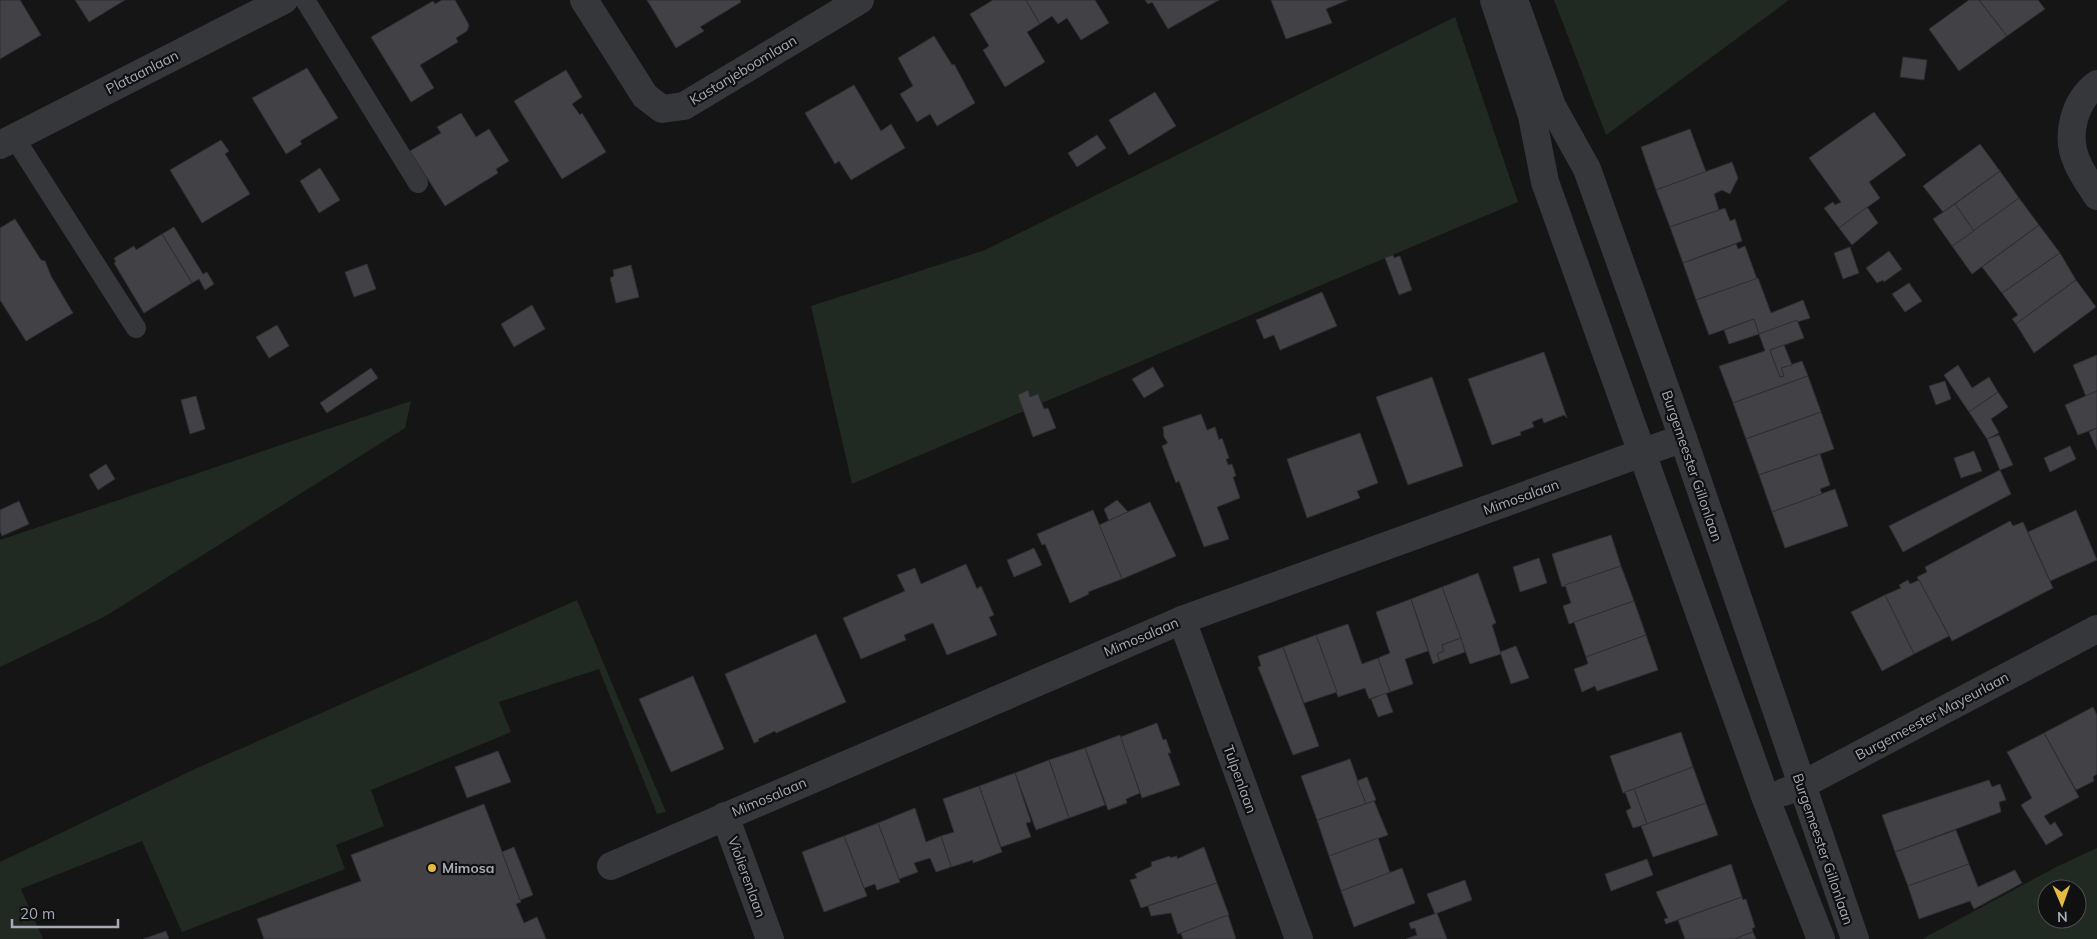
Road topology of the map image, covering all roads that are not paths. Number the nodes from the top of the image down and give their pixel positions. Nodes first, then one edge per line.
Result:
1 (284, 0) edge
2 (305, 0) edge
3 (584, 0) edge
4 (860, 0) edge
5 (1494, 0) edge
6 (1511, 0) edge
7 (2097, 84) edge
8 (7, 141) edge
9 (418, 182) dead end
10 (2097, 196) edge
11 (136, 328) dead end
12 (1683, 438) junction
13 (1642, 453) junction
14 (1182, 620) junction
15 (2097, 629) edge
16 (1800, 786) junction
17 (1766, 799) junction
18 (725, 816) junction
19 (611, 866) dead end
20 (770, 939) edge
21 (1298, 939) edge
22 (1821, 939) edge
23 (1855, 939) edge

1 - 8 street, Plataanlaan
2 - 9 lane
3 - 4 street, Kastanjeboomlaan
5 - 13 street
6 - 12 street, Burgemeester Gillonlaan
7 - 10 street
8 - 11 lane
12 - 13 street, Mimosalaan
12 - 16 street, Burgemeester Gillonlaan
13 - 14 street, Mimosalaan
13 - 17 street
14 - 18 street, Mimosalaan
14 - 21 street, Tulpenlaan
15 - 16 street, Burgemeester Mayeurlaan
16 - 17 street, Burgemeester Mayeurlaan
16 - 23 street, Burgemeester Gillonlaan
17 - 22 street
18 - 19 street, Mimosalaan
18 - 20 street, Violierenlaan

